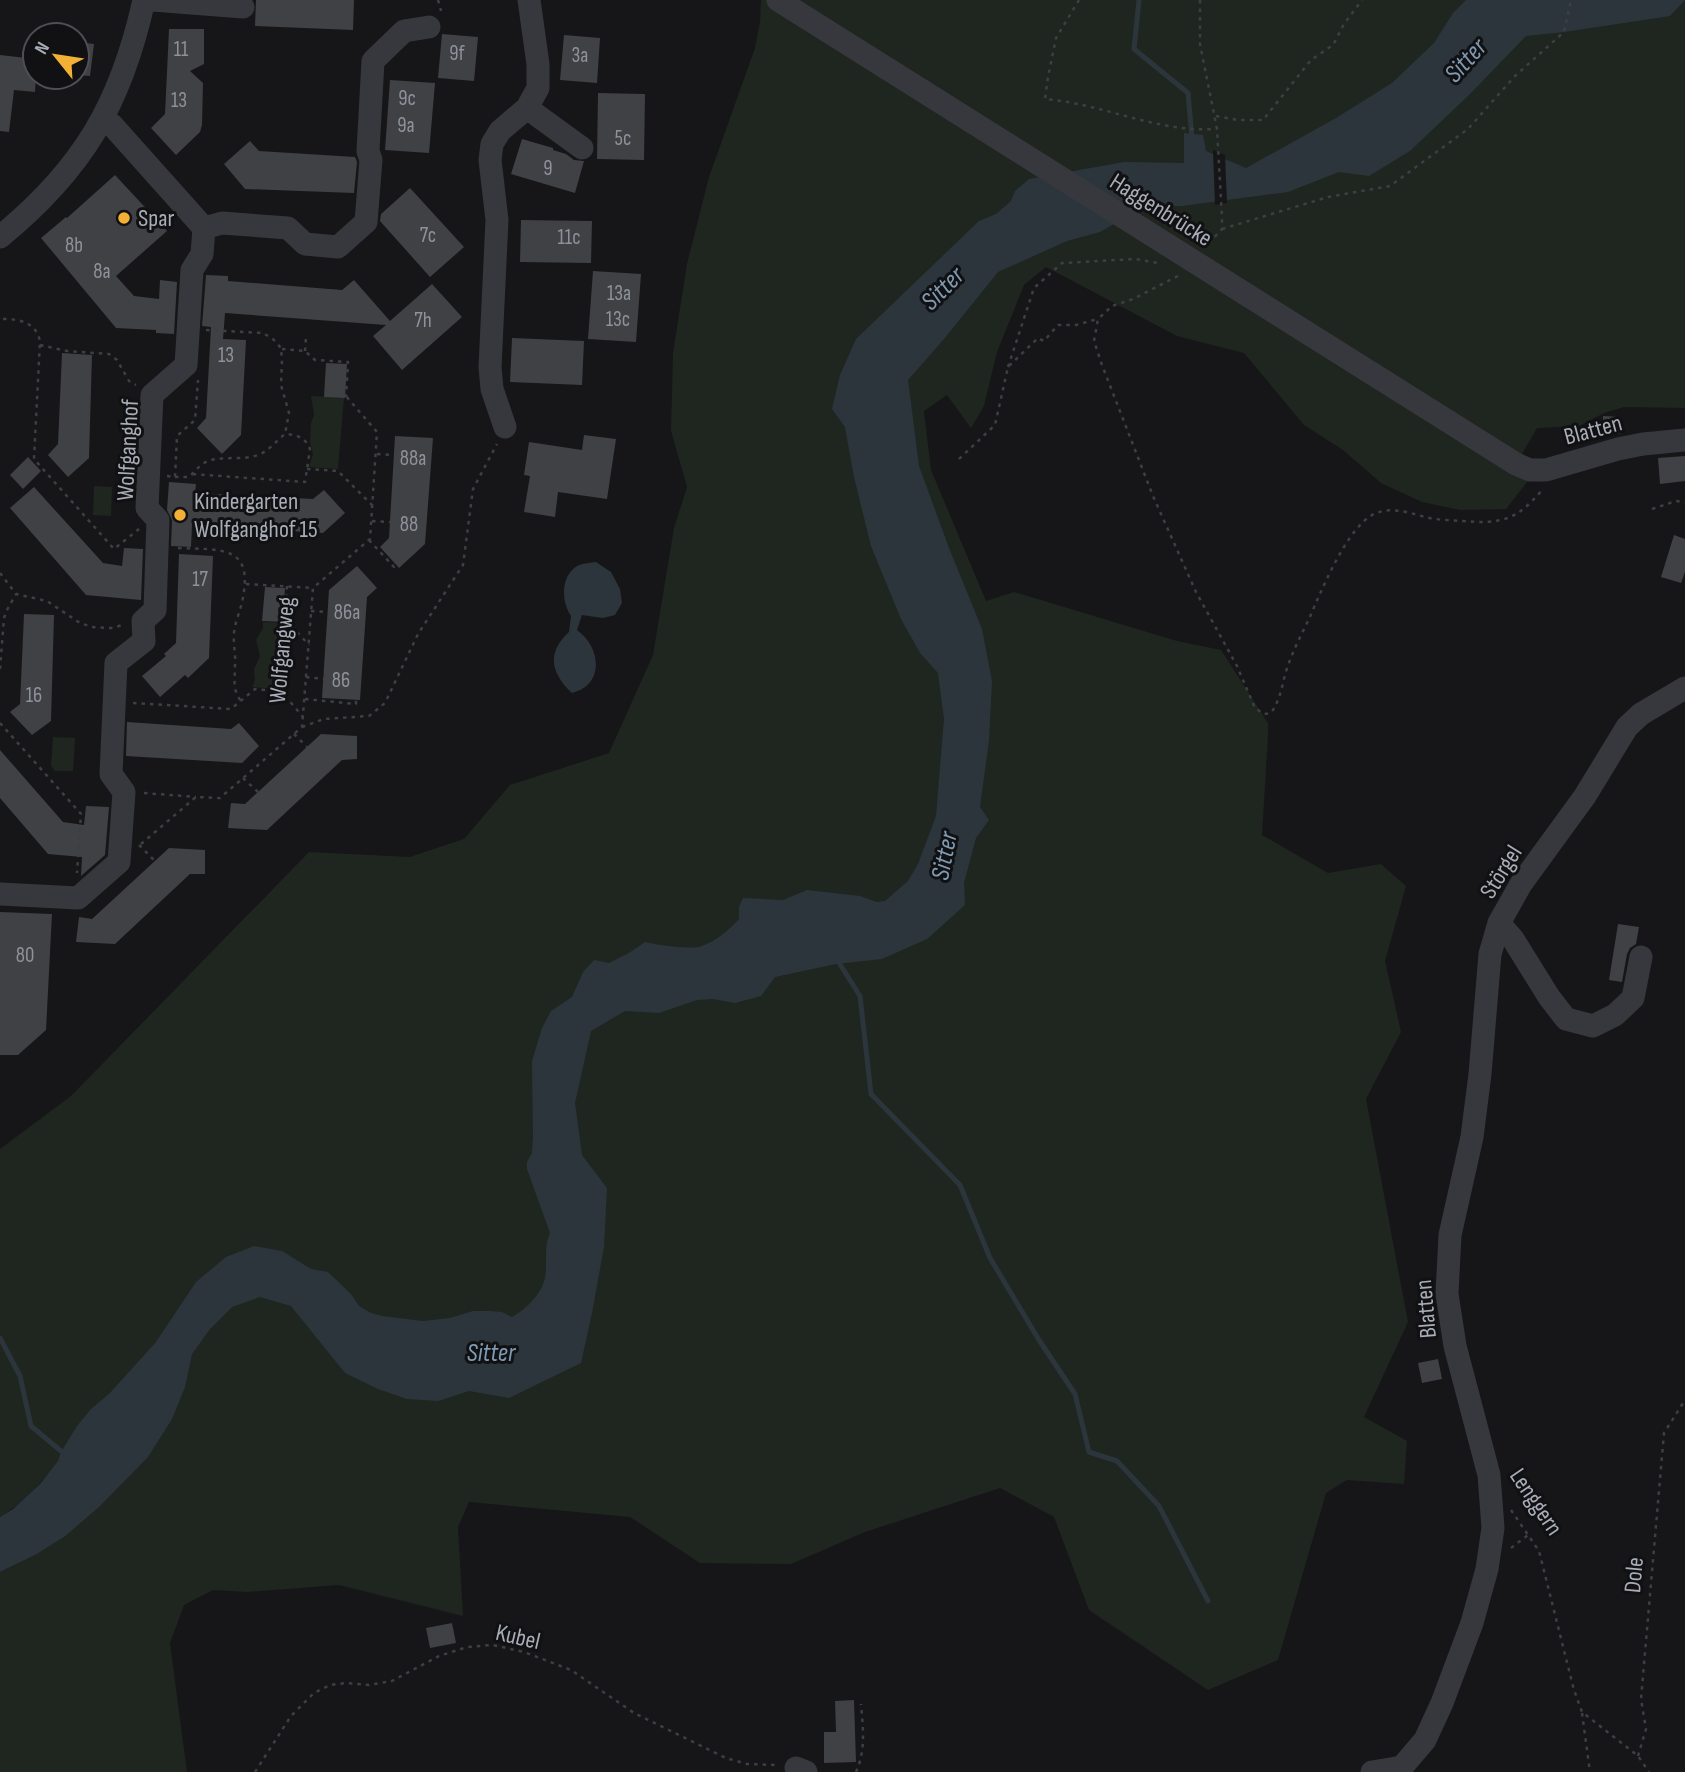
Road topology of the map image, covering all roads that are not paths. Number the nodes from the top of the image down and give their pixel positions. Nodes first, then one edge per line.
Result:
1 (144, 0) edge
2 (153, 0) edge
3 (529, 0) edge
4 (778, 0) edge
5 (243, 7) dead end
6 (429, 26) dead end
7 (527, 108) junction
8 (103, 120) junction
9 (582, 148) dead end
10 (204, 228) junction
11 (1, 234) edge
12 (505, 427) road end
13 (1685, 440) edge
14 (1516, 464) joint
15 (1685, 688) edge
16 (0, 894) edge
17 (1500, 923) junction
18 (1641, 957) dead end
19 (1472, 1137) joint
20 (1489, 1475) joint
21 (1372, 1772) edge

1 - 8 street
2 - 5 street
3 - 7 street
4 - 14 street, Haggenbrücke, bridge
6 - 10 street
7 - 9 street
7 - 12 street
8 - 10 street
8 - 11 street
10 - 16 street, Wolfganghof
13 - 14 street, Blatten
15 - 17 street, Störgel
17 - 18 street
17 - 19 street, Störgel
19 - 20 street, Blatten
20 - 21 street, Lenggern

